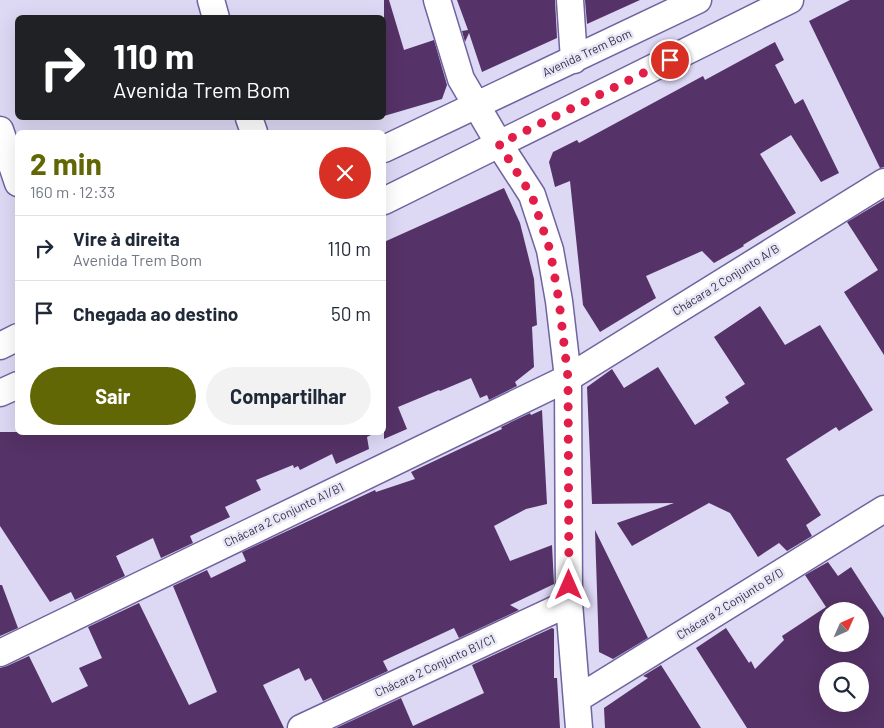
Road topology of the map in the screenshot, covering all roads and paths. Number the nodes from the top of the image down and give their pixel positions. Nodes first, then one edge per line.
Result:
1 (211, 0) edge
2 (437, 0) edge
3 (570, 0) edge
4 (698, 0) edge
5 (790, 0) edge
6 (215, 15) edge
7 (574, 60) junction
8 (476, 105) junction
9 (0, 130) edge
10 (499, 144) junction
11 (386, 149) edge
12 (15, 174) edge
13 (884, 182) edge
14 (386, 201) edge
15 (15, 338) edge
16 (0, 346) edge
17 (568, 378) junction
18 (15, 386) edge
19 (0, 393) edge
20 (884, 509) edge
21 (569, 603) junction
22 (0, 653) edge
23 (577, 699) junction
24 (301, 728) edge
25 (579, 728) edge

1 - 6 street
2 - 8 street
3 - 7 street
4 - 7 street, Avenida Trem Bom
5 - 10 street
7 - 8 street, Avenida Trem Bom
8 - 10 street
8 - 11 street, Avenida Trem Bom
9 - 12 street
10 - 14 street
10 - 17 street
13 - 17 street, Chácara 2 Conjunto A/B
15 - 16 street
17 - 21 street
17 - 22 street, Chácara 2 Conjunto A1/B1
18 - 19 street
20 - 23 street, Chácara 2 Conjunto B/D
21 - 23 street
21 - 24 street, Chácara 2 Conjunto B1/C1
23 - 25 street

